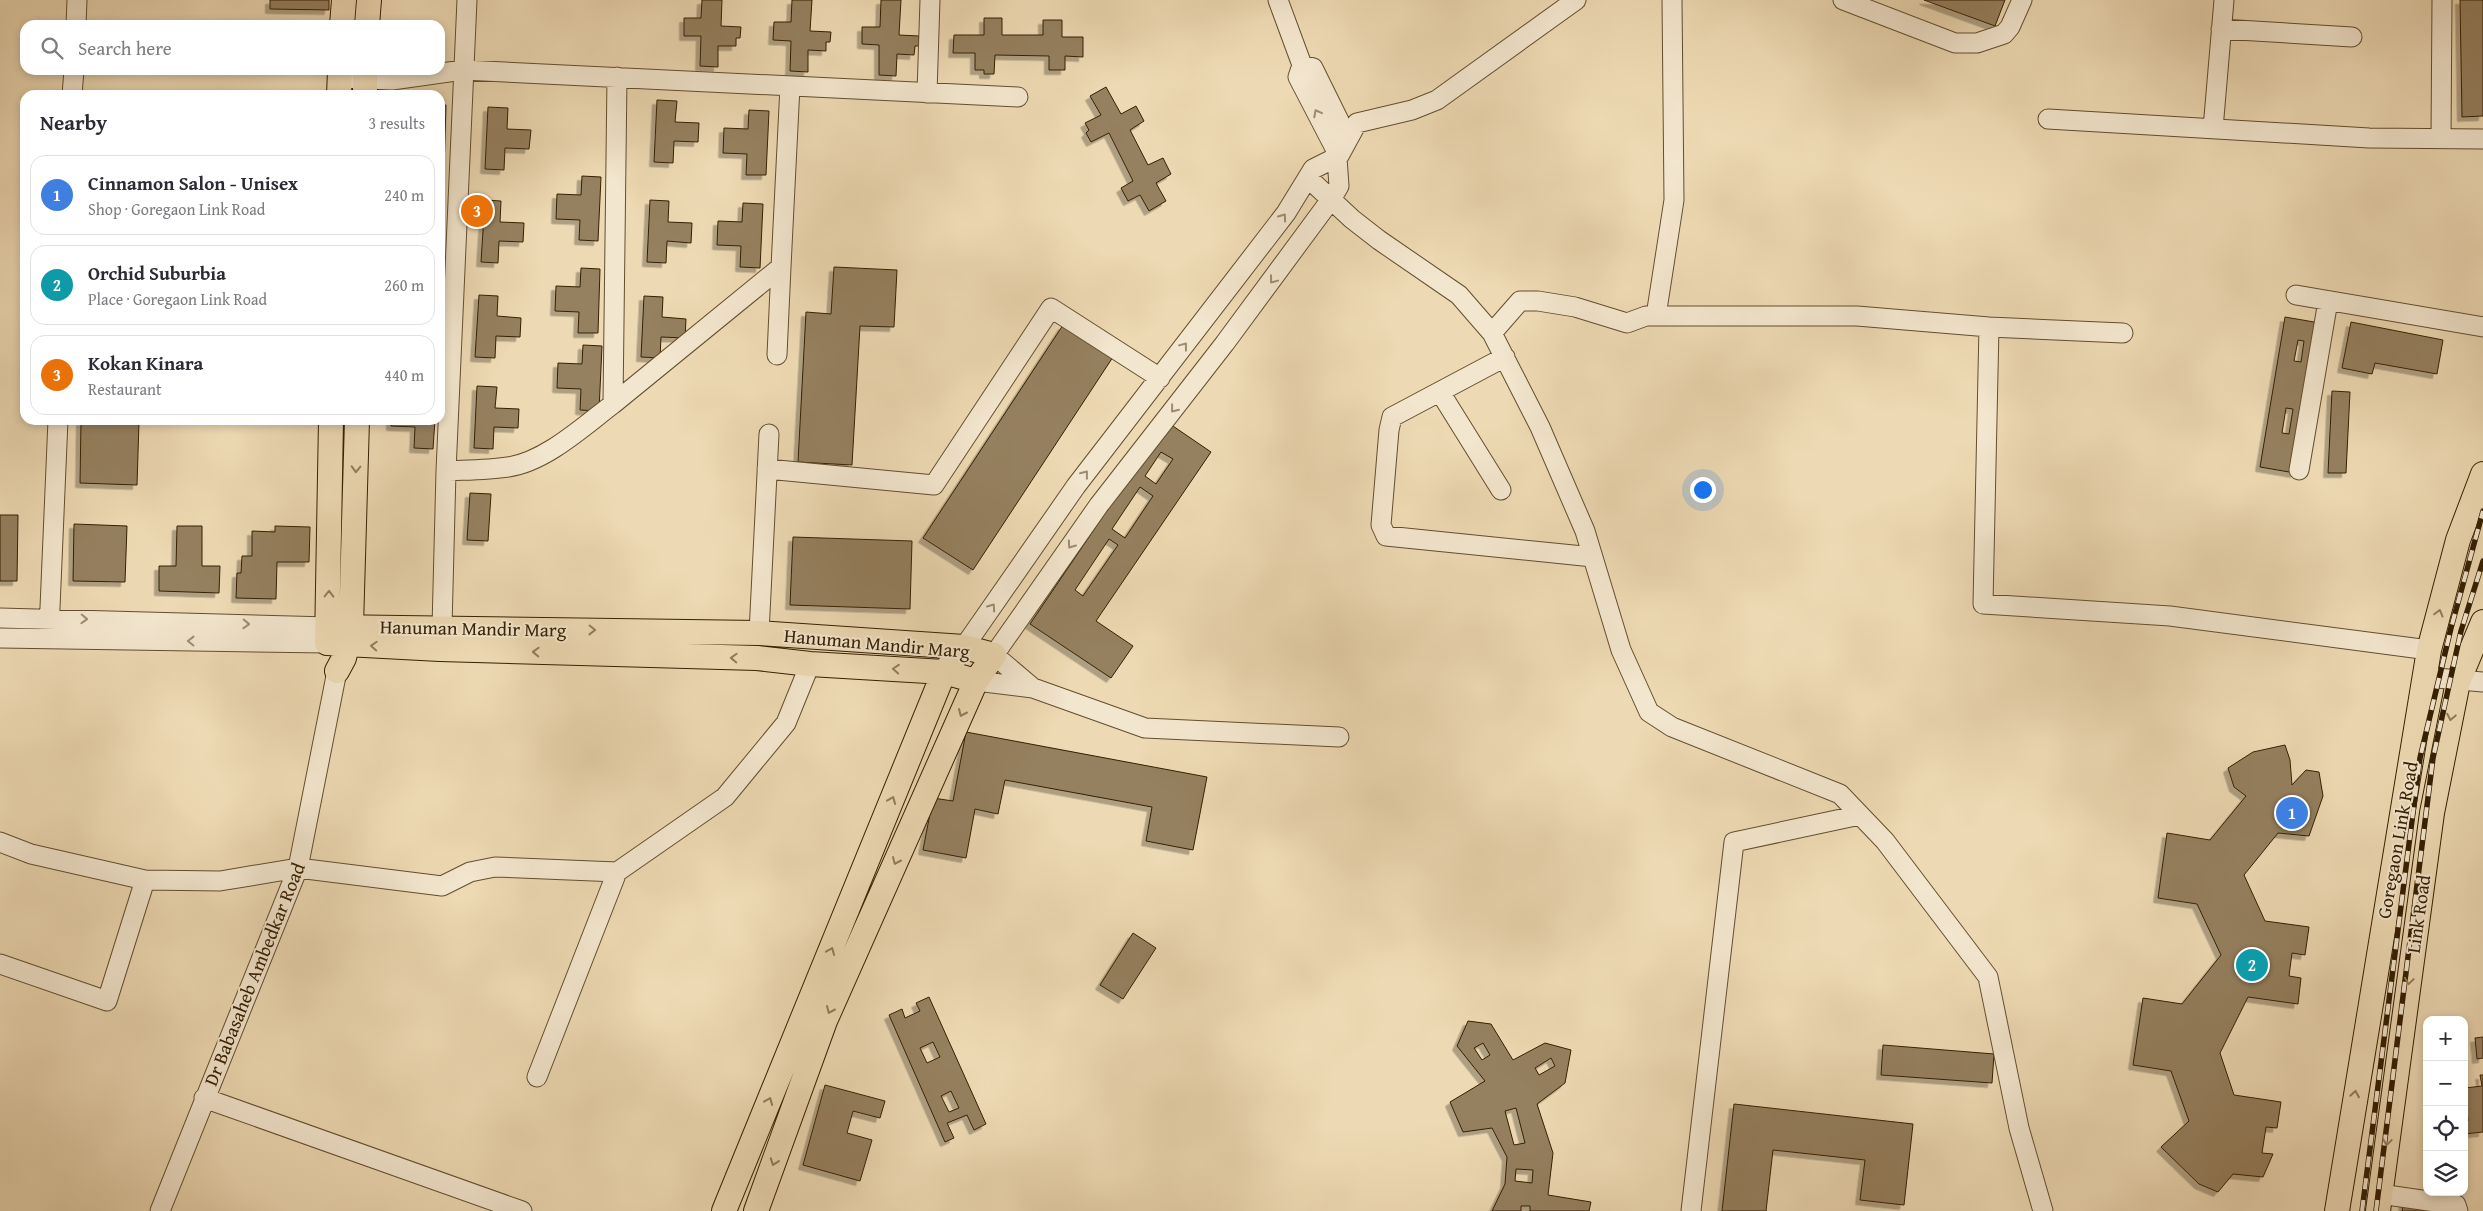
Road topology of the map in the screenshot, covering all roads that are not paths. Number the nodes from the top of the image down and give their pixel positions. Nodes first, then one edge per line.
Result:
1 (77, 0) edge
2 (344, 0) edge
3 (369, 0) edge
4 (467, 0) edge
5 (930, 0) edge
6 (1278, 0) edge
7 (1576, 0) edge
8 (1672, 0) edge
9 (1843, 0) edge
10 (2022, 0) edge
11 (2224, 0) edge
12 (2442, 0) edge
13 (76, 20) edge
14 (342, 20) edge
15 (367, 20) edge
16 (2221, 29) junction
17 (2352, 37) dead end
18 (463, 70) junction
19 (445, 73) edge
20 (74, 75) edge
21 (428, 75) edge
22 (617, 77) junction
23 (339, 81) edge
24 (365, 81) edge
25 (790, 86) junction
26 (72, 90) edge
27 (927, 93) junction
28 (1018, 98) dead end
29 (2048, 119) dead end
30 (2213, 129) junction
31 (2441, 138) junction
32 (2483, 139) edge
33 (1342, 151) junction
34 (1308, 178) junction
35 (1332, 198) junction
36 (781, 267) junction
37 (2296, 295) dead end
38 (2328, 301) junction
39 (1656, 316) junction
40 (2483, 326) edge
41 (1989, 328) junction
42 (2123, 333) dead end
43 (1492, 334) junction
44 (777, 355) dead end
45 (1504, 357) junction
46 (1160, 378) junction
47 (1440, 392) junction
48 (613, 404) junction
49 (58, 425) edge
50 (331, 425) edge
51 (357, 425) edge
52 (769, 434) dead end
53 (767, 469) junction
54 (2299, 470) dead end
55 (446, 471) junction
56 (2483, 474) edge
57 (1501, 490) dead end
58 (1593, 558) junction
59 (0, 618) edge
60 (50, 618) junction
61 (2483, 622) edge
62 (442, 627) junction
63 (759, 633) junction
64 (339, 635) junction
65 (0, 638) edge
66 (48, 639) junction
67 (873, 640) junction
68 (964, 647) junction
69 (2429, 650) junction
70 (994, 655) junction
71 (810, 664) junction
72 (869, 668) junction
73 (337, 671) joint
74 (944, 672) junction
75 (2425, 677) junction
76 (976, 681) junction
77 (2458, 682) junction
78 (2483, 682) edge
79 (1034, 688) junction
80 (1339, 737) dead end
81 (1860, 816) junction
82 (0, 842) edge
83 (298, 868) junction
84 (617, 872) junction
85 (145, 880) junction
86 (0, 964) edge
87 (538, 1077) dead end
88 (204, 1098) junction
89 (2379, 1203) edge
90 (160, 1211) edge
91 (522, 1211) edge
92 (724, 1211) edge
93 (756, 1211) edge
94 (1691, 1211) edge
95 (2043, 1211) edge
96 (2337, 1211) edge
97 (2458, 1211) edge

1 - 13 street
2 - 14 main road
3 - 15 main road
4 - 18 street
5 - 27 street
6 - 33 street
7 - 33 street
8 - 39 street
9 - 10 street
11 - 16 street
12 - 31 street
16 - 17 street
16 - 30 street
18 - 19 street
18 - 22 street
18 - 55 street
20 - 26 street
21 - 24 street
22 - 25 street
22 - 48 street
23 - 24 street
25 - 27 street
25 - 36 street
27 - 28 street
29 - 30 street
30 - 31 street
31 - 32 street
33 - 34 street
33 - 35 street
34 - 35 street
46 -> 34 street
35 - 43 street
35 -> 70 street
36 - 44 street
36 - 48 street
37 - 38 street
38 - 40 street
38 - 54 street
39 - 41 street
39 - 43 street
41 - 42 street
41 - 69 street
43 - 45 street
45 - 47 street
45 - 58 street
46 - 53 street
68 -> 46 street
47 - 57 street
47 - 58 street
48 - 55 street
49 - 60 street
64 -> 50 main road, Dr Babasaheb Ambedkar Road
51 -> 64 main road, Dr Babasaheb Ambedkar Road
52 - 53 street
53 - 63 street
55 - 62 street
69 -> 56 main road, Goregaon Link Road
58 - 81 street
59 - 60 street, Hanuman Mandir Marg
60 -> 64 street, Hanuman Mandir Marg
60 - 66 street
61 - 77 main road, Link Road
62 -> 63 main road, Hanuman Mandir Marg
62 - 64 main road, Hanuman Mandir Marg
63 - 67 main road, Hanuman Mandir Marg
64 -> 66 street
71 -> 64 main road, Hanuman Mandir Marg
64 - 73 main road, Dr Babasaheb Ambedkar Road
65 - 66 street
67 - 68 main road, Hanuman Mandir Marg
67 - 72 main road
68 - 70 main road, Hanuman Mandir Marg
68 - 74 main road
69 - 75 main road, Goregaon Link Road
70 - 76 main road
70 - 79 street, Hanuman Mandir Marg
71 - 72 main road, Hanuman Mandir Marg
71 - 84 street
74 -> 72 main road, Hanuman Mandir Marg
73 - 83 street, Dr Babasaheb Ambedkar Road
74 - 76 main road, Hanuman Mandir Marg
92 -> 74 main road
75 - 77 street
96 -> 75 main road, Goregaon Link Road
76 - 79 street, Hanuman Mandir Marg
76 -> 93 main road
77 - 78 street
77 -> 89 main road, Link Road
79 - 80 street
81 - 94 street
81 - 95 street
82 - 85 street
83 - 84 street
83 - 85 street
83 - 88 street, Dr Babasaheb Ambedkar Road
84 - 87 street
85 - 86 street
88 - 90 street, Dr Babasaheb Ambedkar Road
88 - 91 street
89 - 97 street

